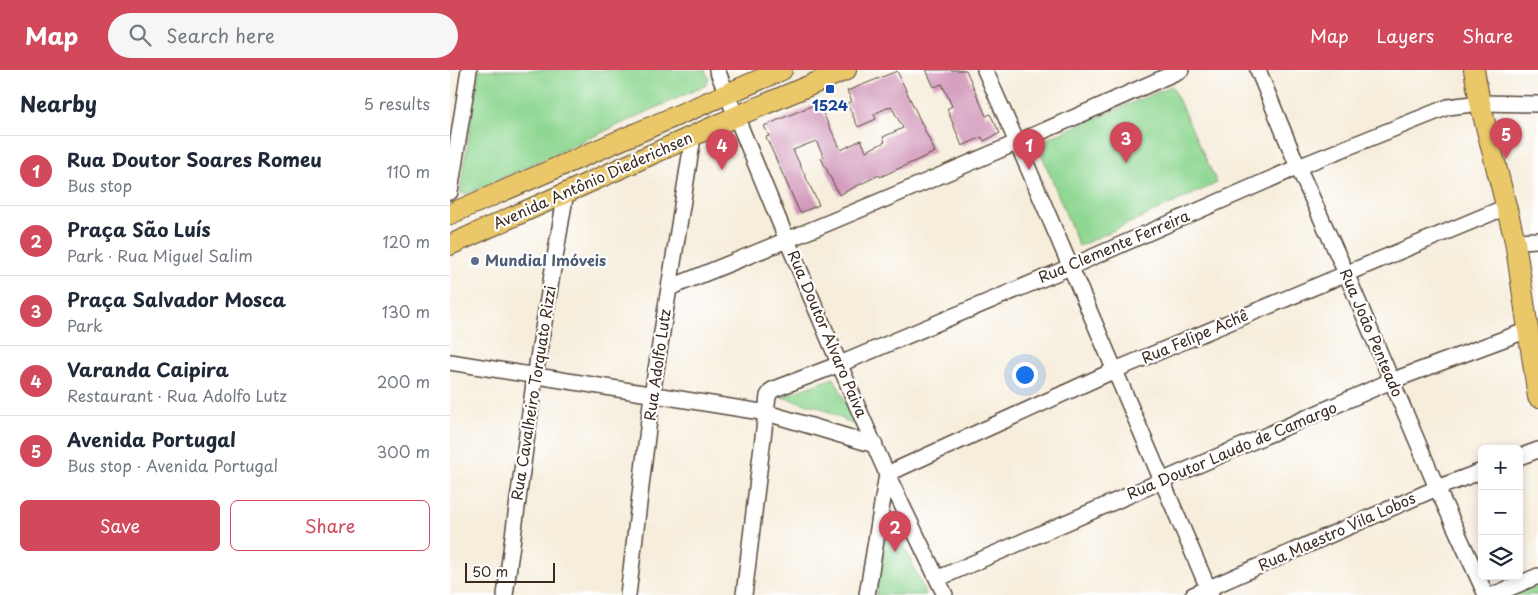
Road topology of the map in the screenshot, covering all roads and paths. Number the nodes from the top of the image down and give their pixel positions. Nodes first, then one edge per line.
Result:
1 (469, 70) edge
2 (717, 70) edge
3 (782, 70) edge
4 (846, 70) edge
5 (985, 70) edge
6 (1181, 70) edge
7 (1258, 70) edge
8 (1477, 71) edge
9 (727, 93) junction
10 (1480, 103) junction
11 (1538, 104) edge
12 (737, 116) junction
13 (693, 136) junction
14 (1018, 143) junction
15 (1298, 167) junction
16 (450, 192) edge
17 (566, 192) junction
18 (1506, 207) junction
19 (450, 214) edge
20 (787, 240) junction
21 (1538, 240) edge
22 (1515, 241) junction
23 (450, 245) edge
24 (1070, 267) junction
25 (1346, 274) junction
26 (669, 288) junction
27 (1528, 330) junction
28 (450, 362) edge
29 (840, 364) junction
30 (1115, 370) junction
31 (535, 376) junction
32 (1391, 381) junction
33 (652, 395) junction
34 (1538, 397) edge
35 (767, 413) junction
36 (875, 444) junction
37 (1538, 450) edge
38 (1523, 456) edge
39 (1478, 473) edge
40 (887, 474) junction
41 (1162, 481) junction
42 (1437, 488) junction
43 (1538, 576) edge
44 (939, 578) junction
45 (1209, 592) edge
46 (505, 595) edge
47 (628, 595) edge
48 (744, 595) edge
49 (867, 595) edge
50 (946, 595) edge
51 (1194, 595) edge
52 (1486, 595) edge
53 (1493, 595) edge

1 - 16 street
2 - 9 street, Rua Doutor Alvaro Paiva
3 - 9 main road, Avenida Antônio Diederichsen
4 - 12 main road, Avenida Antônio Diederichsen
5 - 14 street
6 - 14 street
7 - 15 street, Rua João Penteado
8 - 10 main road
9 - 12 street, Rua Doutor Alvaro Paiva
9 - 19 main road, Avenida Antônio Diederichsen
10 - 11 street
10 - 15 street, Rua Clemente Ferreira
10 - 18 main road
12 - 13 main road, Avenida Antônio Diederichsen
12 - 20 street, Rua Doutor Alvaro Paiva
13 - 17 main road, Avenida Antônio Diederichsen
13 - 26 street, Rua Adolfo Lutz
14 - 20 street
14 - 24 street
15 - 24 street, Rua Clemente Ferreira
15 - 25 street, Rua João Penteado
17 - 23 main road, Avenida Antônio Diederichsen
17 - 31 street, Rua Cavalheiro Torquato Rizzi
18 - 22 main road
18 - 25 street, Rua Felipe Achê
20 - 26 street
20 - 29 street, Rua Doutor Alvaro Paiva
21 - 22 street
22 - 27 main road
24 - 29 street, Rua Clemente Ferreira
24 - 30 street
25 - 30 street, Rua Felipe Achê
25 - 32 street, Rua João Penteado
26 - 33 street, Rua Adolfo Lutz
27 - 32 street, Rua Doutor Laudo de Camargo
27 - 34 main road
28 - 31 street
29 - 35 street, Rua Clemente Ferreira
29 - 36 street, Rua Doutor Alvaro Paiva
30 - 40 street, Rua Felipe Achê
30 - 41 street
31 - 33 street
31 - 46 street, Rua Cavalheiro Torquato Rizzi
32 - 41 street, Rua Doutor Laudo de Camargo
32 - 42 street, Rua João Penteado
33 - 35 street
33 - 47 street, Rua Adolfo Lutz
35 - 36 street
35 - 48 street
36 - 40 street, Rua Doutor Alvaro Paiva
37 - 38 street
39 - 42 street, Rua Maestro Vila Lobos
40 - 44 street, Rua Doutor Alvaro Paiva
40 - 49 street
41 - 44 street, Rua Doutor Laudo de Camargo
41 - 45 street
42 - 45 street, Rua Maestro Vila Lobos
42 - 52 street, Rua João Penteado
43 - 53 street
44 - 50 street, Rua Doutor Alvaro Paiva
45 - 51 street, Rua Maestro Vila Lobos

